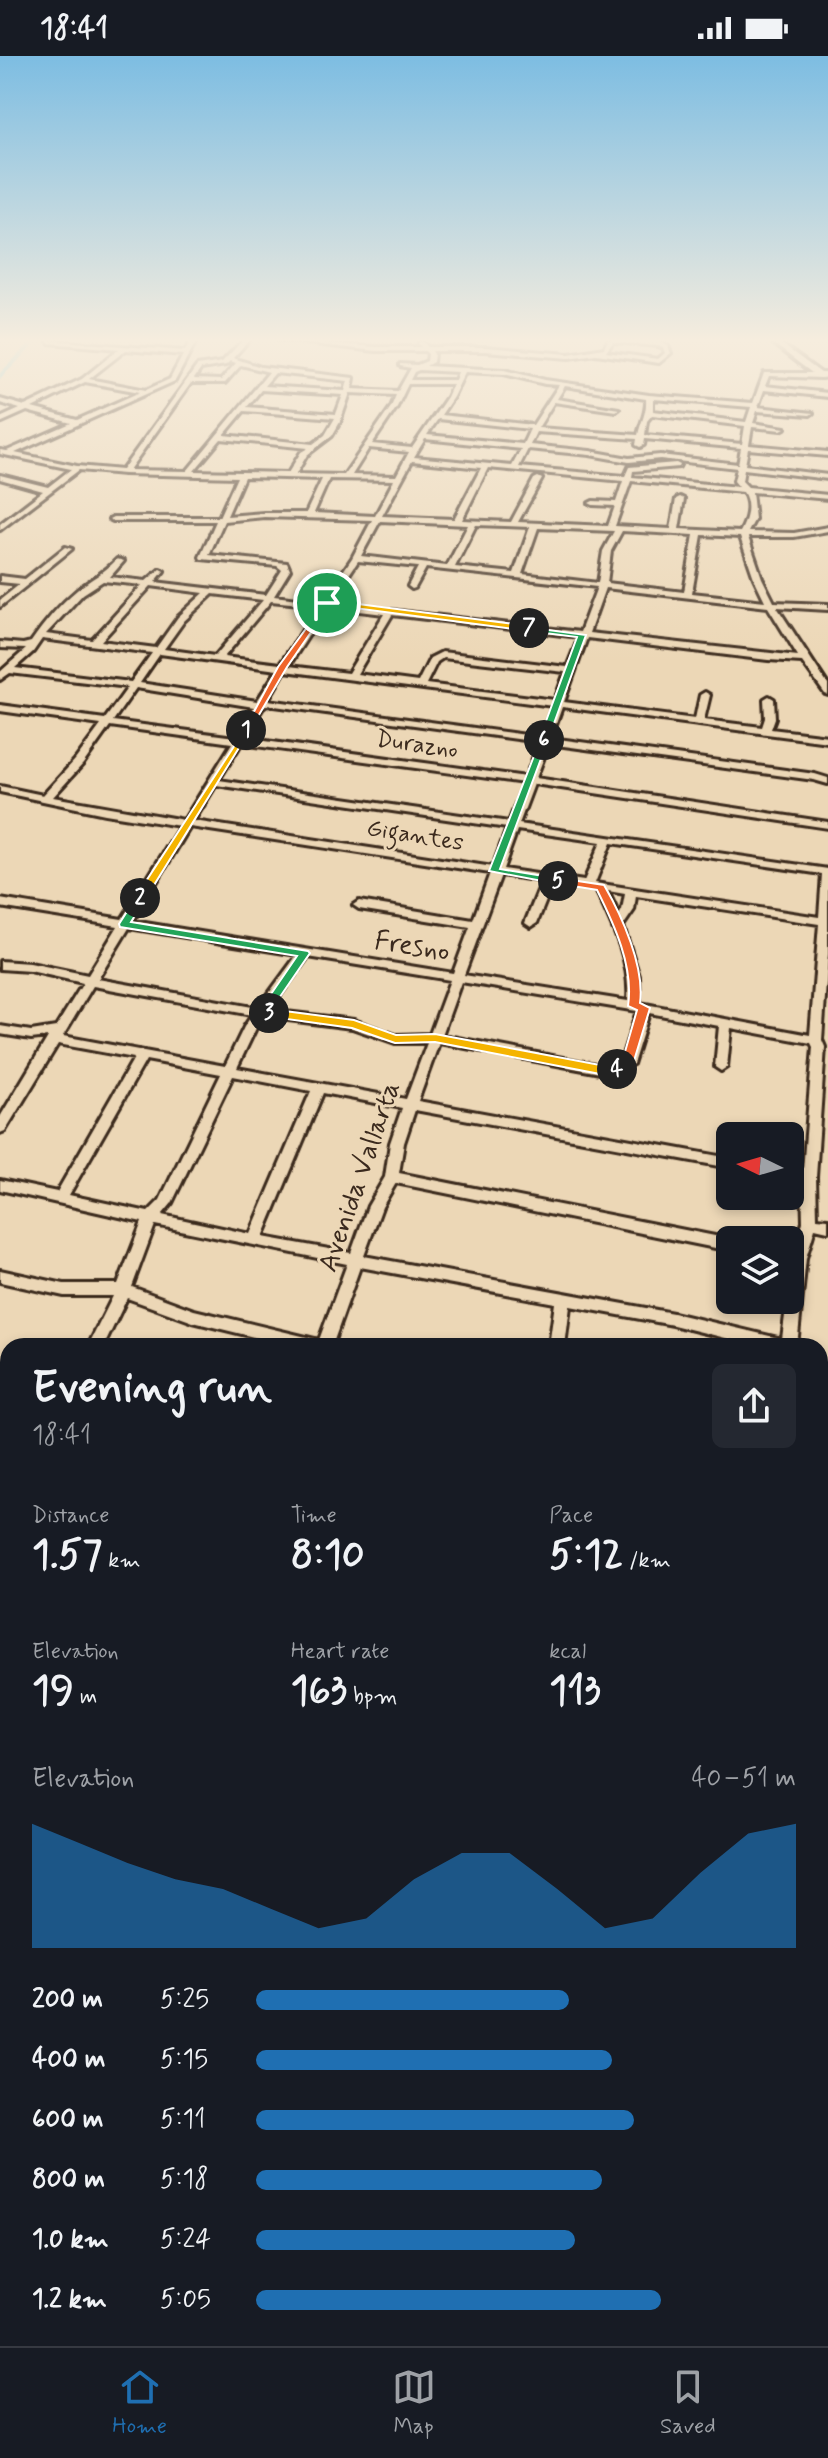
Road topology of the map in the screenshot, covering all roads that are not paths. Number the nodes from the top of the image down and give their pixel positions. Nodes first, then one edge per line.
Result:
1 (746, 446) edge
2 (141, 447) edge
3 (210, 447) edge
4 (312, 447) edge
5 (367, 447) edge
6 (378, 447) edge
7 (416, 447) edge
8 (526, 447) joint
9 (639, 447) edge
10 (755, 447) edge
11 (414, 450) junction
12 (4, 453) edge
13 (828, 454) edge
14 (409, 459) junction
15 (693, 462) junction
16 (633, 464) junction
17 (486, 466) junction
18 (669, 466) junction
19 (77, 468) junction
20 (514, 469) junction
21 (739, 469) junction
22 (124, 472) junction
23 (190, 472) junction
24 (242, 474) junction
25 (291, 475) junction
26 (327, 476) junction
27 (347, 476) junction
28 (0, 477) edge
29 (828, 477) edge
30 (399, 478) junction
31 (538, 479) dead end
32 (625, 480) junction
33 (676, 483) junction
34 (46, 489) junction
35 (746, 490) junction
36 (828, 497) edge
37 (680, 499) dead end
38 (593, 503) dead end
39 (619, 504) junction
40 (309, 515) junction
41 (376, 517) junction
42 (113, 519) dead end
43 (222, 519) junction
44 (458, 520) junction
45 (474, 521) junction
46 (514, 523) junction
47 (535, 525) junction
48 (0, 528) edge
49 (615, 529) junction
50 (828, 529) edge
51 (675, 532) junction
52 (698, 533) junction
53 (743, 535) junction
54 (768, 535) junction
55 (68, 549) dead end
56 (747, 553) junction
57 (356, 558) junction
58 (120, 561) dead end
59 (424, 565) junction
60 (450, 568) junction
61 (160, 571) dead end
62 (517, 576) junction
63 (103, 578) junction
64 (0, 579) edge
65 (25, 582) junction
66 (151, 582) junction
67 (412, 586) dead end
68 (602, 586) junction
69 (212, 590) junction
70 (688, 594) junction
71 (267, 597) junction
72 (327, 603) junction
73 (0, 604) edge
74 (768, 604) junction
75 (828, 607) edge
76 (390, 611) junction
77 (114, 625) junction
78 (582, 635) junction
79 (39, 640) junction
80 (94, 643) junction
81 (0, 645) edge
82 (137, 647) junction
83 (160, 651) junction
84 (19, 652) junction
85 (218, 658) junction
86 (804, 659) junction
87 (283, 667) junction
88 (570, 670) junction
89 (3, 673) edge
90 (352, 675) junction
91 (824, 681) edge
92 (134, 685) junction
93 (421, 685) junction
94 (828, 692) edge
95 (705, 695) dead end
96 (769, 699) dead end
97 (559, 702) junction
98 (262, 704) junction
99 (0, 708) edge
100 (699, 722) junction
101 (108, 723) junction
102 (765, 731) junction
103 (828, 739) edge
104 (239, 741) junction
105 (543, 742) junction
106 (828, 778) edge
107 (528, 780) junction
108 (214, 782) junction
109 (0, 789) edge
110 (46, 798) junction
111 (489, 821) junction
112 (187, 823) junction
113 (511, 825) junction
114 (828, 825) edge
115 (607, 840) junction
116 (505, 841) junction
117 (494, 871) junction
118 (828, 872) edge
119 (549, 879) junction
120 (594, 886) junction
121 (631, 891) junction
122 (0, 903) edge
123 (359, 905) dead end
124 (823, 921) junction
125 (531, 923) dead end
126 (124, 924) junction
127 (476, 924) junction
128 (619, 924) junction
129 (305, 953) junction
130 (0, 965) edge
131 (458, 979) junction
132 (88, 980) junction
133 (639, 1007) junction
134 (264, 1013) junction
135 (725, 1023) junction
136 (0, 1030) edge
137 (435, 1038) junction
138 (52, 1040) junction
139 (821, 1045) edge
140 (143, 1054) junction
141 (721, 1067) dead end
142 (228, 1071) junction
143 (319, 1088) junction
144 (410, 1105) junction
145 (6, 1107) edge
146 (0, 1128) edge
147 (716, 1160) edge
148 (804, 1176) edge
149 (392, 1177) junction
150 (809, 1177) junction
151 (0, 1185) edge
152 (61, 1197) junction
153 (151, 1218) junction
154 (810, 1222) junction
155 (828, 1225) edge
156 (804, 1235) edge
157 (254, 1241) junction
158 (716, 1242) edge
159 (357, 1261) junction
160 (0, 1276) edge
161 (123, 1290) junction
162 (563, 1299) junction
163 (789, 1314) edge
164 (100, 1338) edge
165 (284, 1338) edge
166 (327, 1338) edge
167 (558, 1338) edge
168 (753, 1338) edge
169 (787, 1338) edge

1 - 21 street
2 - 22 street
3 - 23 street
4 - 25 street
5 - 27 street
6 - 11 street
7 - 11 street
8 - 16 street
8 - 20 street
9 - 16 street, Avenida Vallarta
10 - 13 street
11 - 14 street
12 - 19 street
14 - 17 street
14 - 30 street
15 - 16 street
15 - 18 street
15 - 21 street
16 - 18 street
16 - 32 street, Avenida Vallarta
17 - 20 street
17 - 44 street
18 - 33 street
19 - 22 street
19 - 34 street
20 - 32 street
21 - 29 street
21 - 35 street
22 - 23 street
23 - 24 street
24 - 25 street
24 - 43 street
25 - 26 street
26 - 27 street
26 - 40 street
27 - 30 street
28 - 34 street
30 - 41 street
31 - 46 street
32 - 33 street
32 - 39 street, Avenida Vallarta
33 - 35 street
34 - 48 street
35 - 36 street
35 - 53 street
37 - 51 street
38 - 39 street
39 - 49 street, Avenida Vallarta
40 - 41 street
40 - 43 street
41 - 44 street
41 - 57 street
42 - 43 street
43 - 71 street
44 - 45 street
45 - 46 street
45 - 60 street
46 - 47 street
47 - 49 street
47 - 62 street
49 - 51 street
49 - 68 street, Avenida Vallarta
50 - 54 street
51 - 52 street
52 - 53 street
52 - 70 street
53 - 54 street
53 - 56 street
54 - 56 street
55 - 65 street
56 - 74 street
57 - 59 street
57 - 72 street
58 - 63 street
59 - 60 street
59 - 67 street
60 - 62 street
61 - 66 street
62 - 68 street
63 - 66 street
63 - 79 street
64 - 65 street
65 - 73 street
66 - 69 street
66 - 77 street
68 - 70 street
68 - 78 street, Avenida Vallarta
69 - 71 street
69 - 83 street
70 - 74 street
71 - 72 street
71 - 85 street
72 - 76 street
72 - 87 street
74 - 75 street
74 - 86 street
76 - 78 street
76 - 90 street
77 - 80 street
77 - 82 street
78 - 86 street
78 - 88 street, Avenida Vallarta
79 - 80 street
79 - 84 street
80 - 82 street
81 - 84 street
82 - 83 street
83 - 85 street
83 - 92 street
84 - 89 street
85 - 87 street
86 - 91 street
87 - 90 street
87 - 98 street
88 - 93 street
88 - 97 street, Avenida Vallarta
89 - 92 street
90 - 93 street
91 - 94 street
92 - 98 street
92 - 101 street
93 - 97 street
95 - 100 street
96 - 102 street
97 - 100 street
97 - 105 street, Avenida Vallarta
98 - 104 street
98 - 105 street
99 - 101 street, Durazno
100 - 102 street
101 - 104 street, Durazno
101 - 110 street
102 - 103 street
104 - 107 street, Durazno
104 - 108 street
105 - 106 street
105 - 107 street, Avenida Vallarta
107 - 113 street, Avenida Vallarta
107 - 114 street, Durazno
108 - 111 street
108 - 112 street
109 - 110 street, Gigantes
110 - 112 street, Gigantes
111 - 113 street
111 - 116 street
112 - 117 street, Gigantes
112 - 126 street
113 - 115 street
113 - 116 street, Avenida Vallarta
115 - 118 street
115 - 120 street
116 - 117 street, Avenida Vallarta
117 - 119 street, Gigantes
117 - 127 street, Avenida Vallarta
118 - 124 street
119 - 120 street, Gigantes
119 - 125 street
120 - 121 street, Gigantes
120 - 128 street
121 - 124 street, Gigantes
121 - 128 street
122 - 126 street, Fresno
123 - 127 street
124 - 139 street
126 - 129 street, Fresno
126 - 132 street
127 - 131 street, Avenida Vallarta
128 - 133 street
129 - 131 street, Fresno
129 - 134 street
130 - 132 street
131 - 133 street, Fresno
131 - 137 street, Avenida Vallarta
132 - 134 street
132 - 138 street
133 - 135 street, Fresno
133 - 137 street
134 - 137 street
134 - 142 street
135 - 139 street, Fresno
135 - 141 street
136 - 138 street
137 - 144 street, Avenida Vallarta
138 - 140 street
138 - 145 street
139 - 150 street
140 - 142 street
140 - 152 street
142 - 143 street
142 - 153 street
143 - 144 street
143 - 157 street
144 - 147 street
144 - 149 street, Avenida Vallarta
145 - 146 street
148 - 150 street
149 - 158 street
149 - 159 street, Avenida Vallarta
150 - 154 street
151 - 152 street
152 - 153 street
153 - 157 street
153 - 161 street
154 - 155 street
154 - 156 street
157 - 159 street
159 - 162 street
159 - 166 street, Avenida Vallarta
160 - 161 street
161 - 164 street
161 - 165 street
162 - 167 street
162 - 168 street
163 - 169 street

